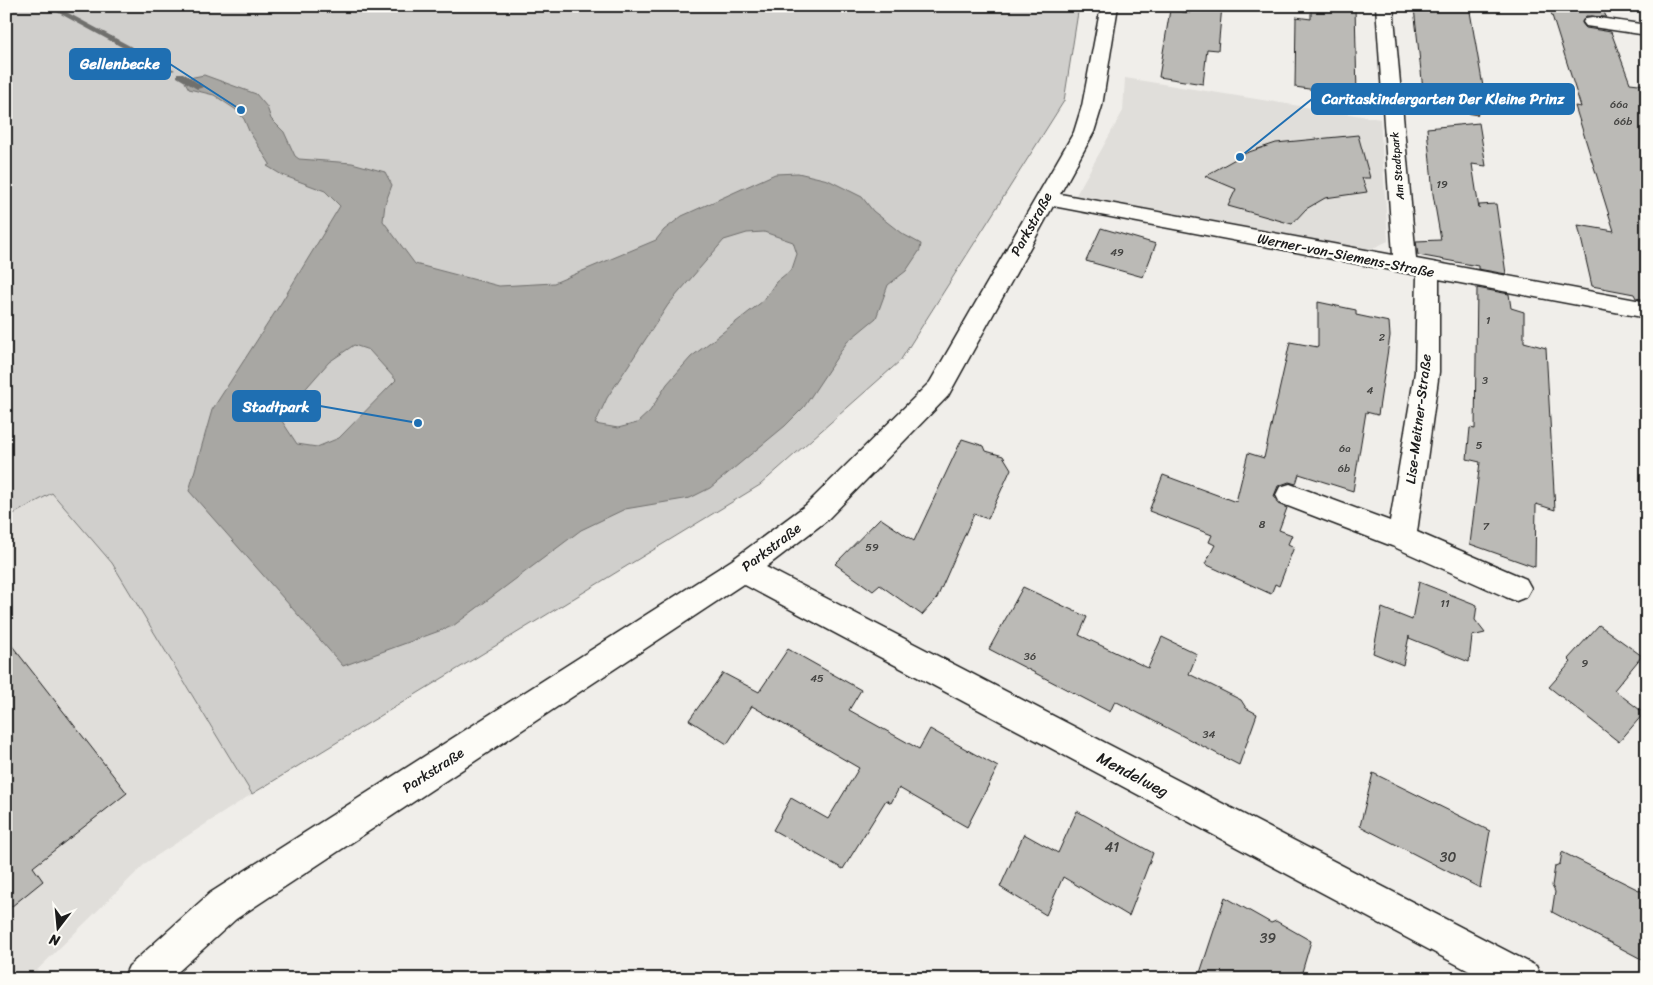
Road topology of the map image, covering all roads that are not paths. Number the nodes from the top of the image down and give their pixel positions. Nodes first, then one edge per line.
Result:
1 (1110, 6) edge
2 (1384, 6) edge
3 (1592, 22) dead end
4 (1647, 30) edge
5 (1046, 198) junction
6 (1417, 268) junction
7 (1647, 310) edge
8 (1290, 495) dead end
9 (1402, 538) junction
10 (742, 569) junction
11 (1516, 588) dead end
12 (142, 979) edge
13 (1523, 979) edge

1 - 5 street, Parkstraße
2 - 6 street, Am Stadtpark
3 - 4 street
5 - 6 street, Werner-von-Siemens-Straße
5 - 10 street, Parkstraße
6 - 7 street, Werner-von-Siemens-Straße
6 - 9 street, Lise-Meitner-Straße
8 - 9 street
9 - 11 street
10 - 12 street, Parkstraße
10 - 13 street, Mendelweg

